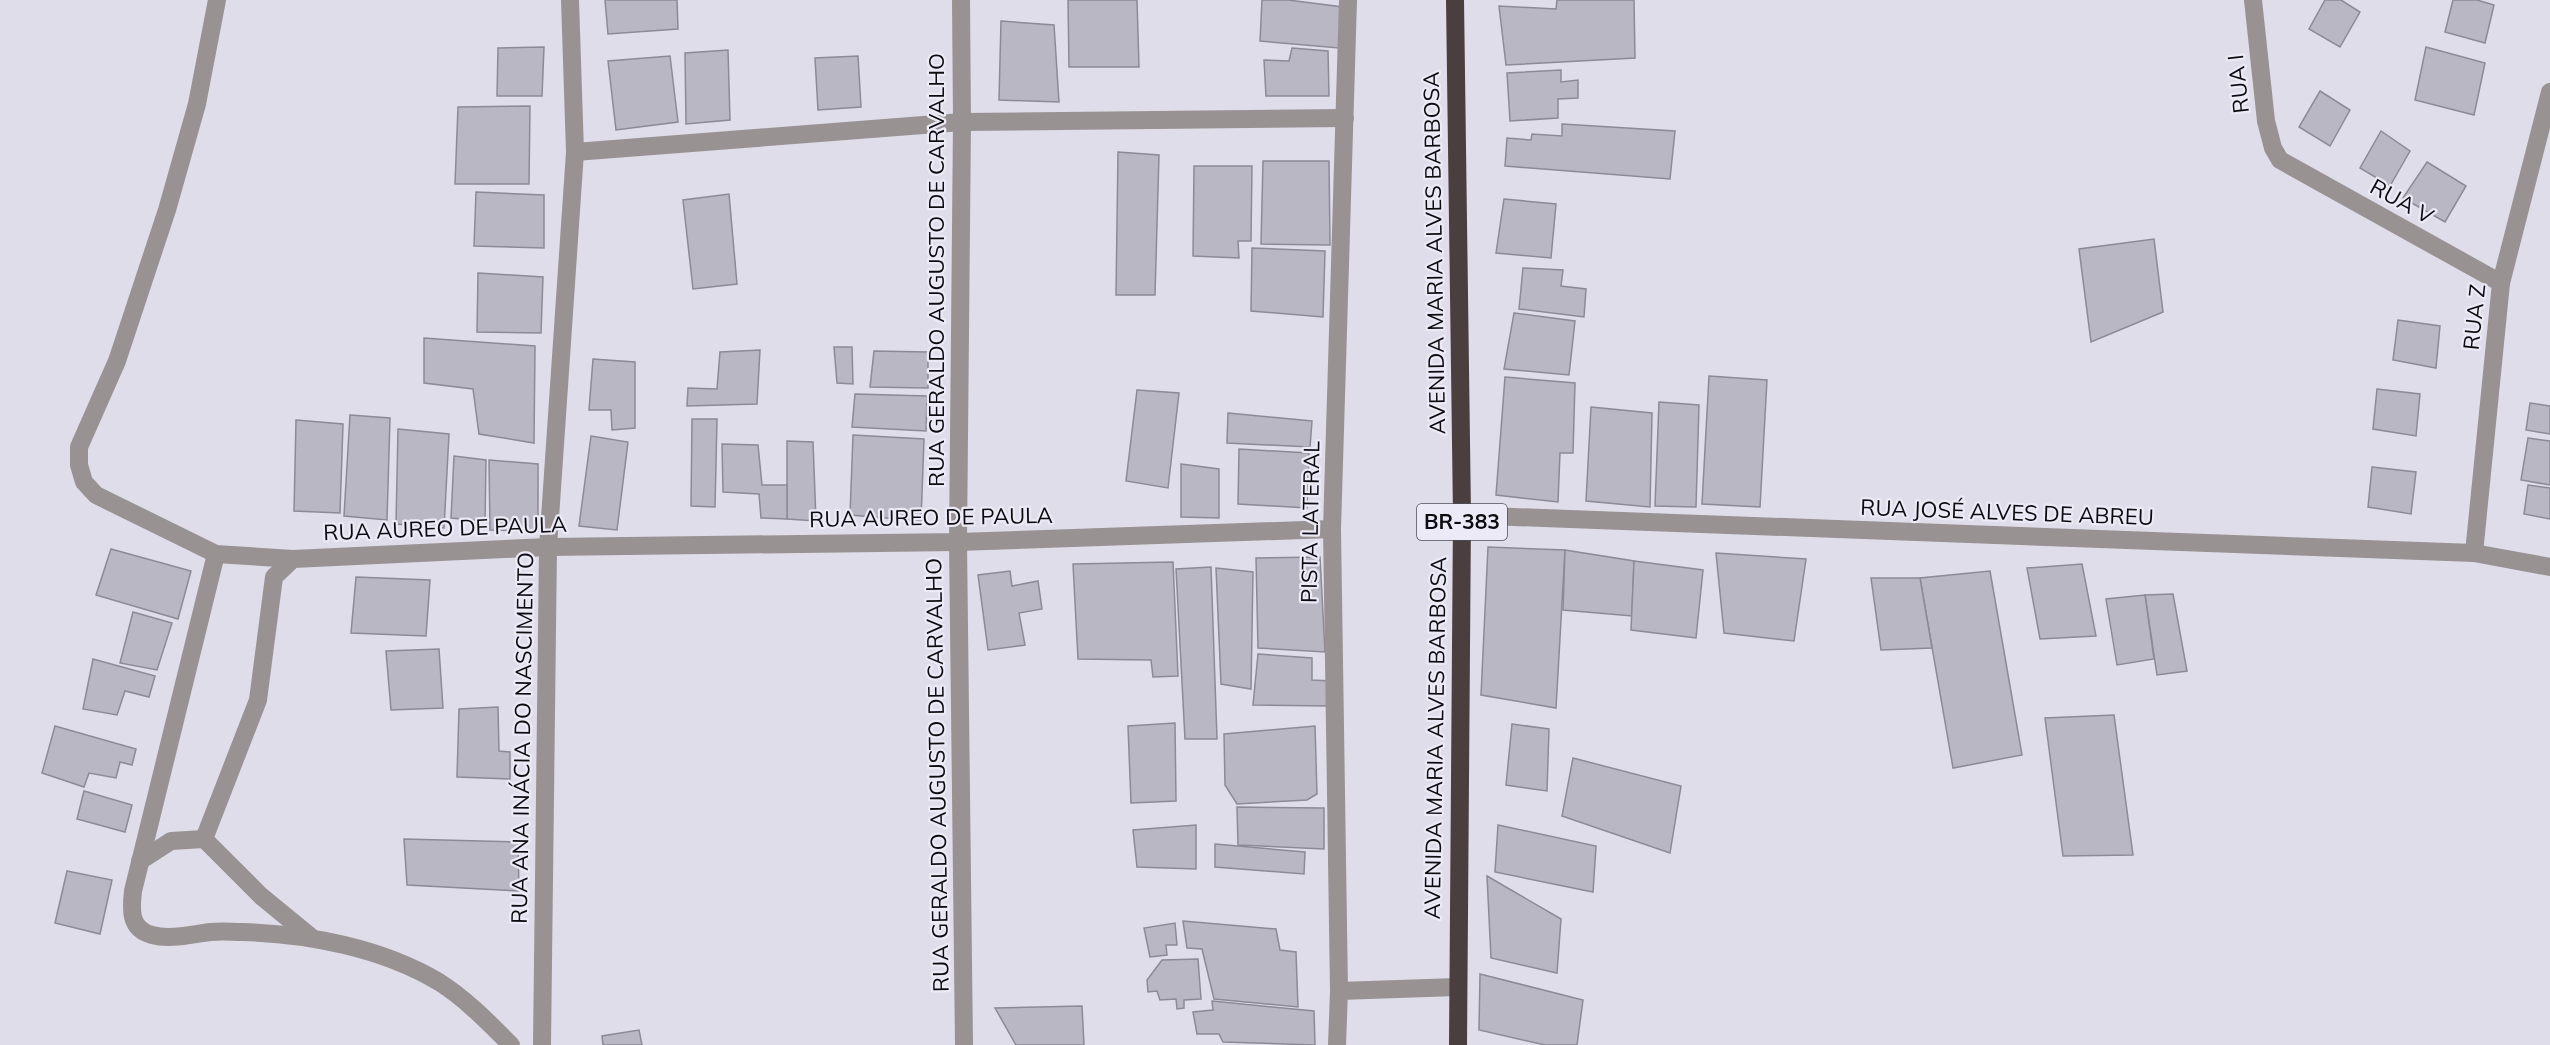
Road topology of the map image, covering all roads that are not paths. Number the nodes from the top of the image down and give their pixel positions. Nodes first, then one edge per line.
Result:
1 (217, 0) edge
2 (570, 0) edge
3 (961, 0) edge
4 (1348, 0) edge
5 (1455, 0) edge
6 (2253, 0) edge
7 (2550, 92) edge
8 (1345, 118) junction
9 (962, 122) junction
10 (574, 152) junction
11 (2280, 160) joint
12 (2501, 283) junction
13 (1462, 515) junction
14 (1332, 529) junction
15 (958, 542) junction
16 (548, 547) junction
17 (2474, 553) junction
18 (216, 554) junction
19 (293, 559) junction
20 (2550, 567) edge
21 (204, 839) junction
22 (140, 861) junction
23 (314, 940) junction
24 (1457, 987) junction
25 (1339, 991) junction
26 (511, 1045) edge
27 (542, 1045) edge
28 (964, 1045) edge
29 (1337, 1045) edge
30 (1458, 1045) edge

1 - 18 street, RUA AUREO DE PAULA
2 - 10 street, RUA ANA INÁCIA DO NASCIMENTO
3 - 9 street, RUA GERALDO AUGUSTO DE CARVALHO
4 - 8 street, PISTA LATERAL
5 - 13 highway, AVENIDA MARIA ALVES BARBOSA / BR-383
6 - 11 street, RUA I
7 - 12 street, RUA Z
8 - 9 street
8 - 14 street, PISTA LATERAL
9 - 10 street
9 - 15 street, RUA GERALDO AUGUSTO DE CARVALHO
10 - 16 street, RUA ANA INÁCIA DO NASCIMENTO
11 - 12 street, RUA V
12 - 17 street, RUA Z
13 - 17 street, RUA JOSÉ ALVES DE ABREU
13 - 24 highway, AVENIDA MARIA ALVES BARBOSA / BR-383
14 - 15 street, RUA AUREO DE PAULA
14 - 25 street, PISTA LATERAL
15 - 16 street, RUA AUREO DE PAULA
15 - 28 street, RUA GERALDO AUGUSTO DE CARVALHO
16 - 19 street, RUA AUREO DE PAULA
16 - 27 street, RUA ANA INÁCIA DO NASCIMENTO
17 - 20 street, RUA JOSÉ ALVES DE ABREU
18 - 19 street, RUA AUREO DE PAULA
18 - 22 street
19 - 21 street
21 - 22 street
21 - 23 street
22 - 23 street
23 - 26 street
24 - 25 street
24 - 30 highway, AVENIDA MARIA ALVES BARBOSA / BR-383
25 - 29 street, PISTA LATERAL

